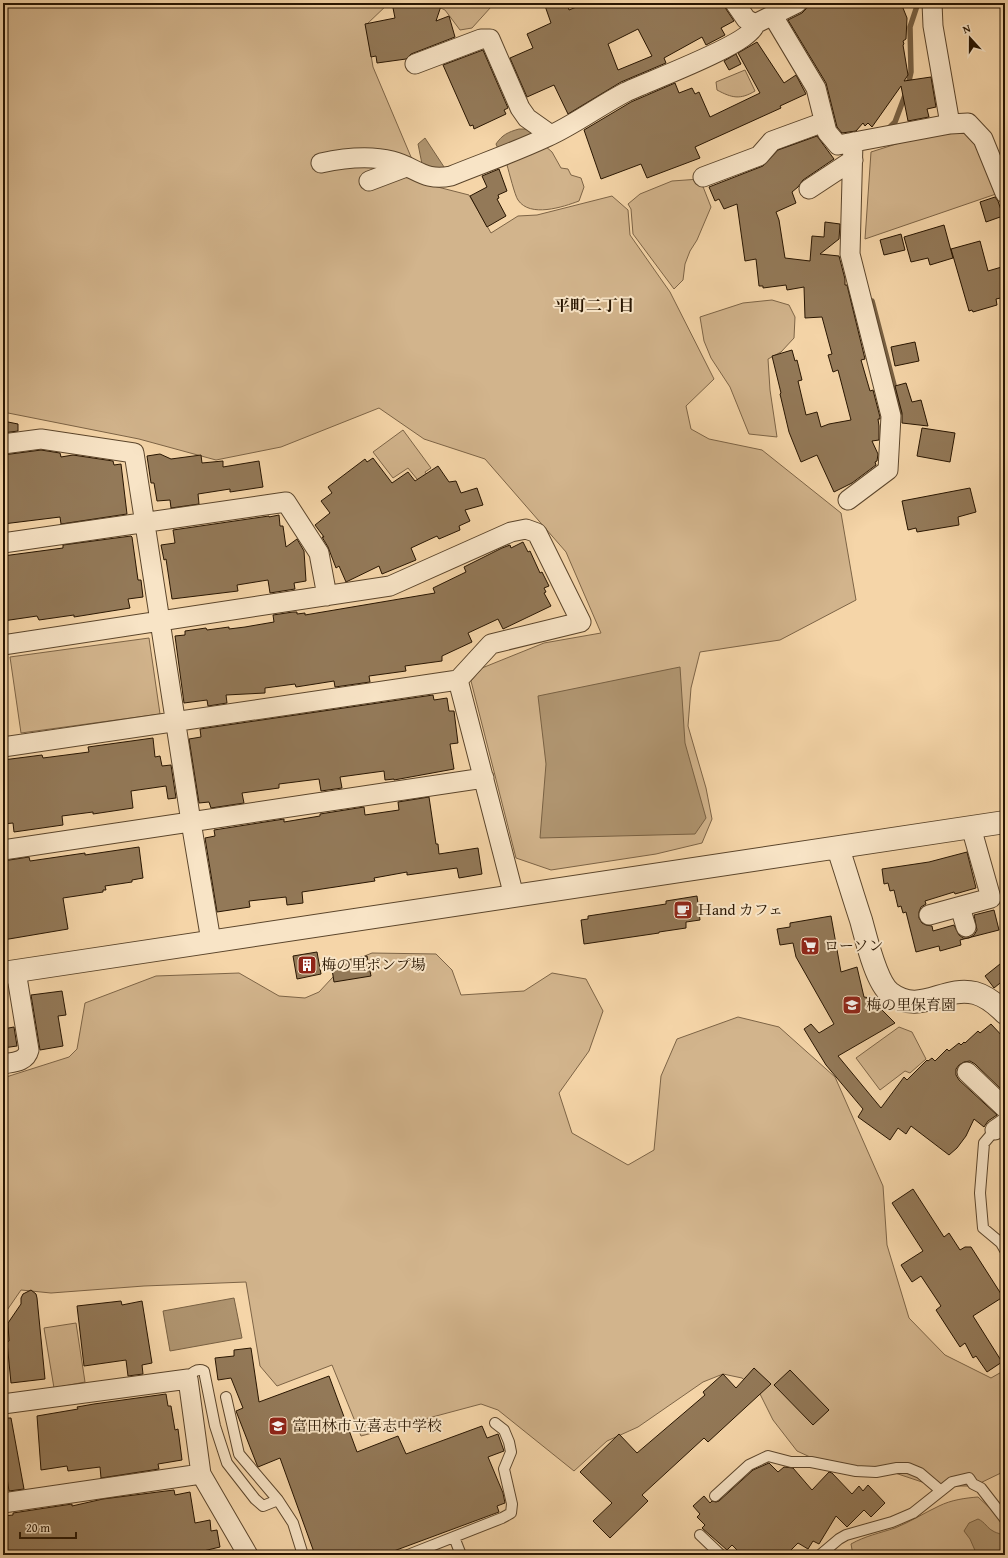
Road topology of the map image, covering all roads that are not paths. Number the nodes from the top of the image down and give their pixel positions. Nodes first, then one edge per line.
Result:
1 (735, 3) edge
2 (797, 3) edge
3 (932, 3) edge
4 (772, 16) junction
5 (755, 24) junction
6 (415, 64) dead end
7 (824, 122) junction
8 (950, 124) junction
9 (551, 135) junction
10 (855, 148) junction
11 (321, 163) dead end
12 (406, 167) junction
13 (703, 177) dead end
14 (369, 181) dead end
15 (809, 189) dead end
16 (1005, 193) edge
17 (3, 444) edge
18 (848, 500) dead end
19 (145, 522) junction
20 (3, 543) edge
21 (327, 596) junction
22 (160, 621) junction
23 (3, 645) edge
24 (458, 680) junction
25 (175, 722) junction
26 (3, 747) edge
27 (484, 778) junction
28 (191, 822) junction
29 (1005, 822) edge
30 (971, 827) junction
31 (838, 848) junction
32 (3, 850) edge
33 (514, 896) junction
34 (960, 907) junction
35 (929, 915) dead end
36 (966, 927) dead end
37 (211, 941) junction
38 (9, 972) edge
39 (1005, 1013) edge
40 (3, 1064) edge
41 (967, 1072) dead end
42 (1005, 1108) edge
43 (1000, 1126) edge
44 (1005, 1250) edge
45 (188, 1379) junction
46 (226, 1397) dead end
47 (3, 1404) edge
48 (495, 1423) dead end
49 (201, 1474) junction
50 (940, 1490) junction
51 (715, 1496) dead end
52 (278, 1500) junction
53 (3, 1503) edge
54 (1005, 1519) edge
55 (700, 1535) dead end
56 (454, 1537) junction
57 (248, 1555) edge
58 (303, 1555) edge
59 (408, 1555) edge
60 (461, 1555) edge
61 (721, 1555) edge
62 (820, 1555) edge

1 - 5 street
2 - 4 street
3 - 8 street
4 - 5 street
4 - 7 street
5 - 9 street
6 - 9 street
7 - 10 street
7 - 13 street
8 - 10 street
8 - 16 street
9 - 12 street
10 - 15 street
10 - 18 street
11 - 12 street
12 - 14 street
17 - 19 street
19 - 20 street
19 - 21 street
19 - 22 street
21 - 22 street
21 - 24 street
22 - 23 street
22 - 25 street
24 - 25 street
24 - 27 street
25 - 26 street
25 - 28 street
27 - 28 street
27 - 33 street
28 - 32 street
28 - 37 street
29 - 30 street
30 - 31 street
30 - 34 street
31 - 33 street
31 - 39 street
33 - 37 street
34 - 35 street
34 - 36 street
37 - 38 street
38 - 40 street
41 - 42 street
43 - 44 lane
45 - 47 street
45 - 49 street
45 - 52 lane
46 - 52 lane
48 - 56 lane
49 - 53 street
49 - 57 street
50 - 51 lane
50 - 54 lane
50 - 62 lane
52 - 58 lane
55 - 61 lane
56 - 59 lane
56 - 60 lane

